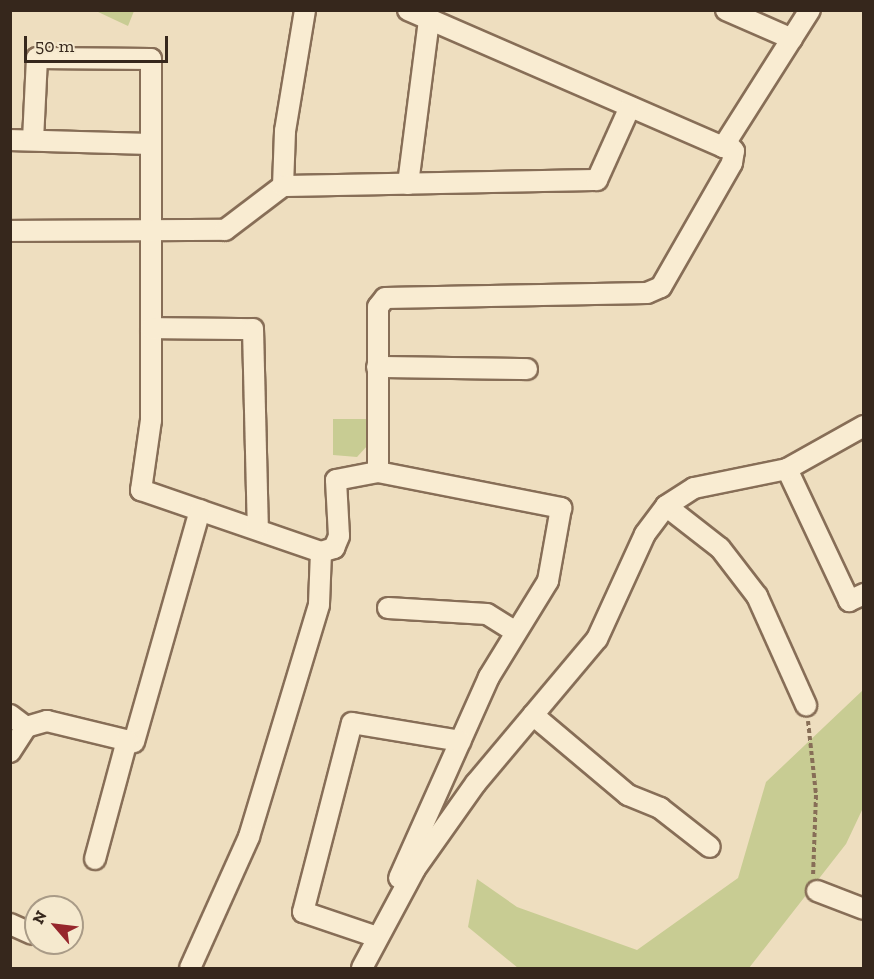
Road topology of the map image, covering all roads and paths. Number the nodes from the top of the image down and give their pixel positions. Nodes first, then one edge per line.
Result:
1 (305, 10) edge
2 (408, 10) edge
3 (726, 10) edge
4 (810, 10) edge
5 (429, 20) junction
6 (792, 39) junction
7 (630, 107) junction
8 (10, 140) edge
9 (33, 140) junction
10 (726, 142) junction
11 (149, 144) junction
12 (408, 184) junction
13 (283, 186) junction
14 (10, 231) edge
15 (150, 231) junction
16 (151, 328) junction
17 (377, 367) junction
18 (527, 369) dead end
19 (864, 426) edge
20 (787, 469) junction
21 (378, 472) junction
22 (666, 506) junction
23 (200, 510) junction
24 (258, 528) junction
25 (321, 552) junction
26 (864, 594) edge
27 (388, 608) dead end
28 (516, 633) junction
29 (806, 705) joint
30 (533, 715) junction
31 (18, 721) edge
32 (127, 740) junction
33 (461, 741) junction
34 (10, 752) edge
35 (710, 847) dead end
36 (95, 859) dead end
37 (817, 891) joint
38 (390, 909) junction
39 (864, 909) edge
40 (10, 924) edge
41 (24, 930) edge
42 (377, 937) junction
43 (190, 969) edge
44 (362, 969) edge

1 - 13 street
2 - 5 street
3 - 6 street
4 - 6 street
5 - 7 street
5 - 12 street
6 - 10 street
7 - 10 street
7 - 12 street
8 - 9 street
9 - 11 street
9 - 11 street
10 - 17 street
11 - 15 street
12 - 13 street
13 - 15 street
14 - 15 street
15 - 16 street
16 - 23 street
16 - 24 street
17 - 18 street
17 - 21 street
19 - 20 street
20 - 22 street
20 - 26 street
21 - 25 street
21 - 28 street
22 - 29 street
22 - 30 street
23 - 24 street
23 - 32 street
24 - 25 street
25 - 43 street
27 - 28 street
28 - 33 street
29 - 37 path
30 - 35 street
30 - 38 street
31 - 32 street
31 - 34 street
32 - 36 street
33 - 38 street
33 - 42 street
37 - 39 street
38 - 42 street
40 - 41 street
42 - 44 street

